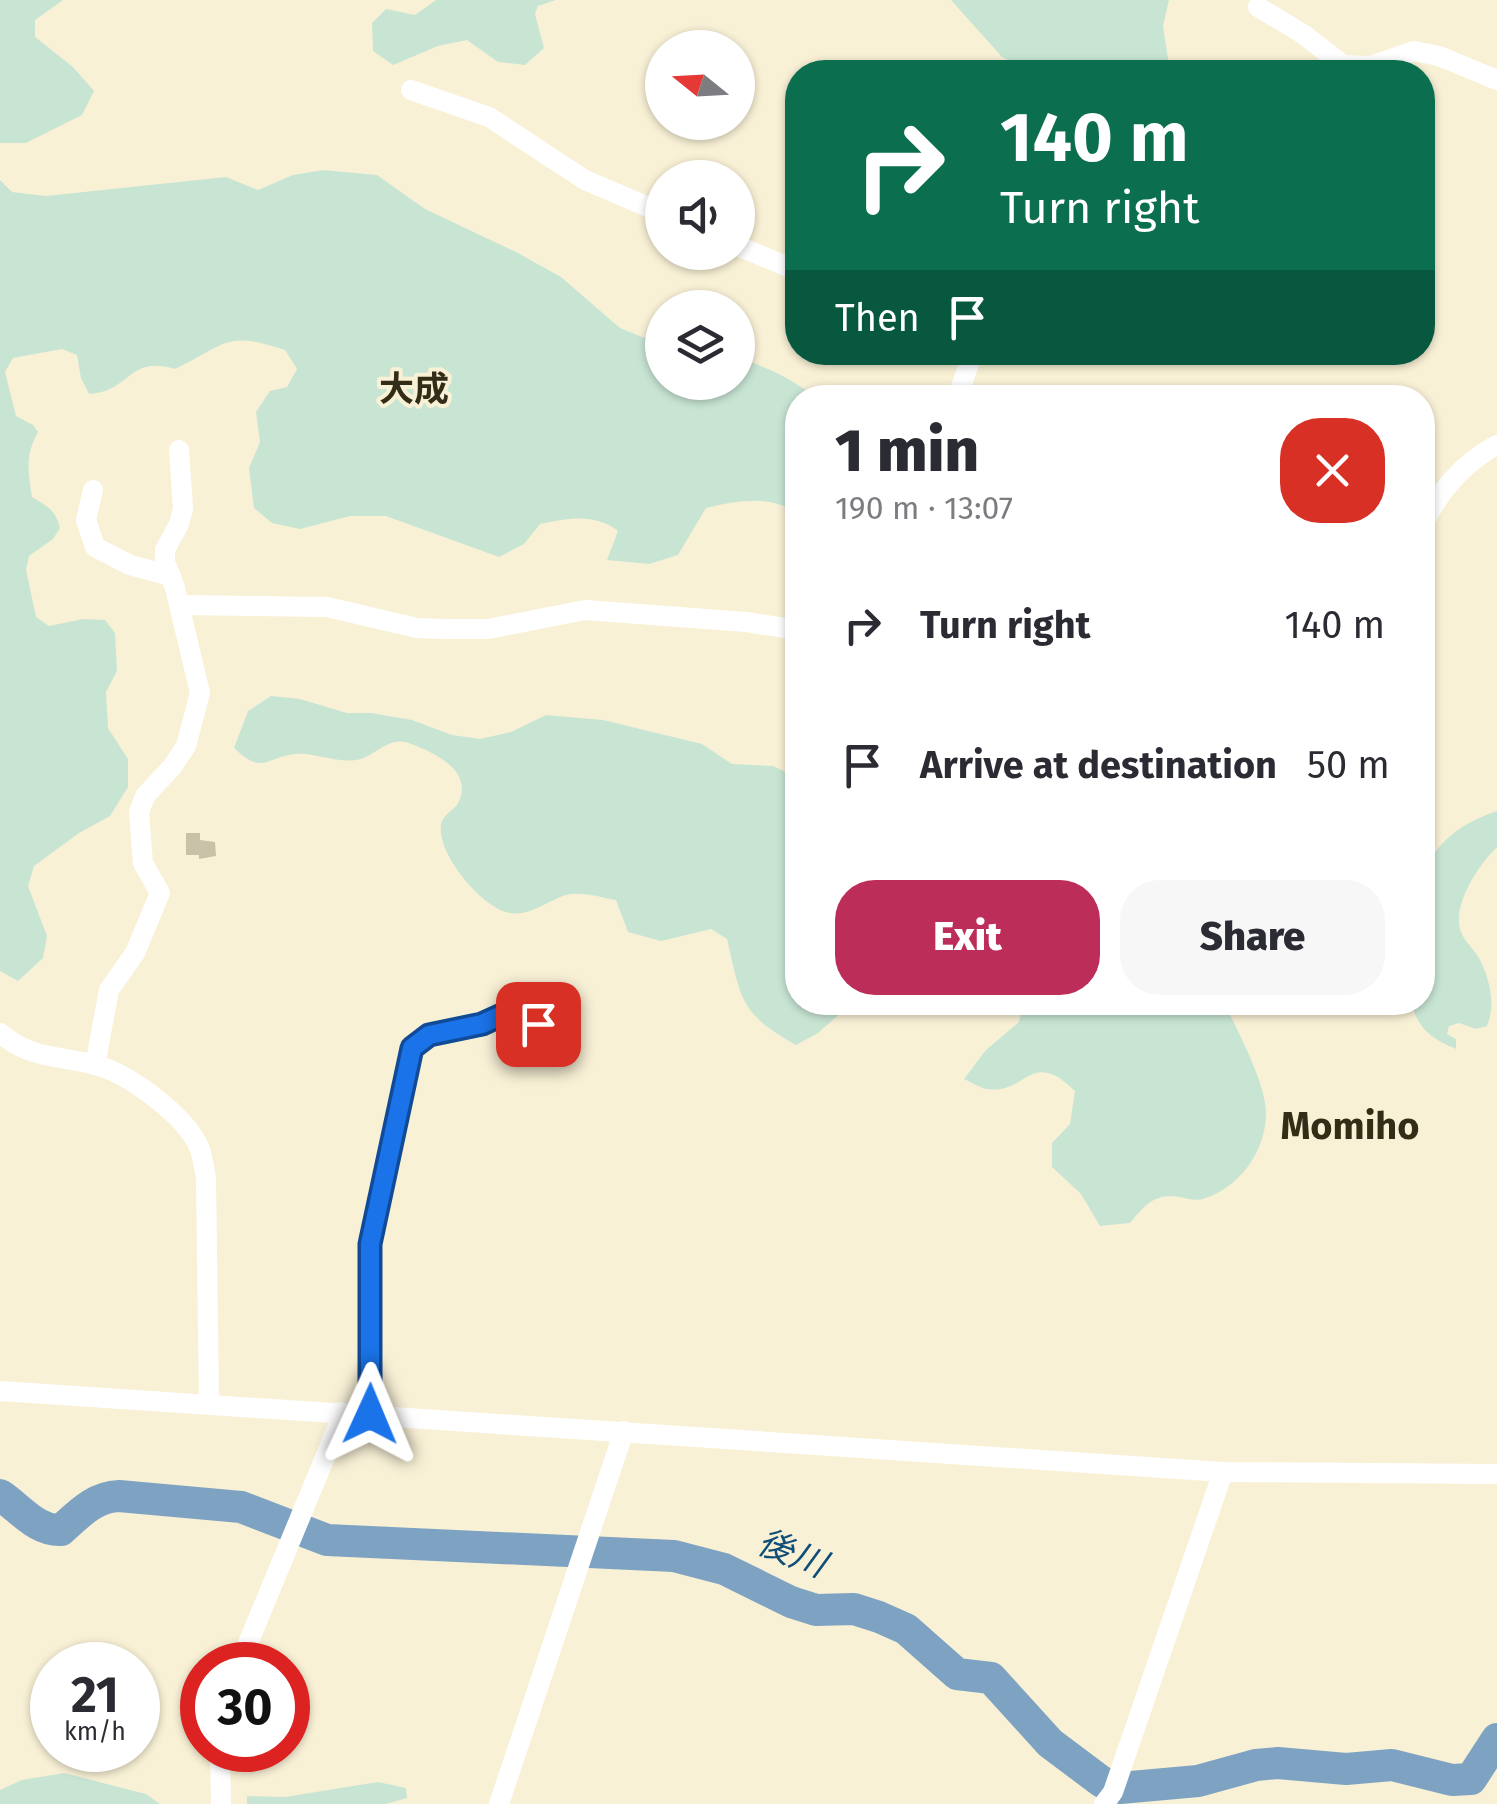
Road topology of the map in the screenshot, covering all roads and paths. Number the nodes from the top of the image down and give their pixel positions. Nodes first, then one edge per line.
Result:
1 (1258, 7) dead end
2 (1337, 60) edge
3 (1388, 60) edge
4 (1497, 80) edge
5 (411, 90) dead end
6 (645, 206) edge
7 (755, 253) edge
8 (785, 266) edge
9 (1497, 445) edge
10 (179, 450) dead end
11 (93, 490) dead end
12 (1435, 504) edge
13 (170, 576) junction
14 (179, 605) junction
15 (785, 628) edge
16 (548, 1028) dead end
17 (0, 1033) edge
18 (96, 1065) junction
19 (0, 1391) edge
20 (210, 1404) junction
21 (342, 1412) junction
22 (370, 1414) junction
23 (624, 1431) junction
24 (1224, 1472) junction
25 (1497, 1474) edge
26 (248, 1642) edge
27 (220, 1772) edge
28 (1111, 1792) edge
29 (221, 1804) edge
30 (498, 1804) edge

1 - 2 street
3 - 4 street
5 - 6 street
7 - 8 street
9 - 12 street
10 - 13 street
11 - 13 street
13 - 14 street
14 - 15 street
14 - 18 street
16 - 22 street
17 - 18 street
18 - 20 street
19 - 20 street
20 - 21 street
21 - 22 street
21 - 26 street
22 - 23 street
23 - 24 street
23 - 30 street
24 - 25 street
24 - 28 street
27 - 29 street

